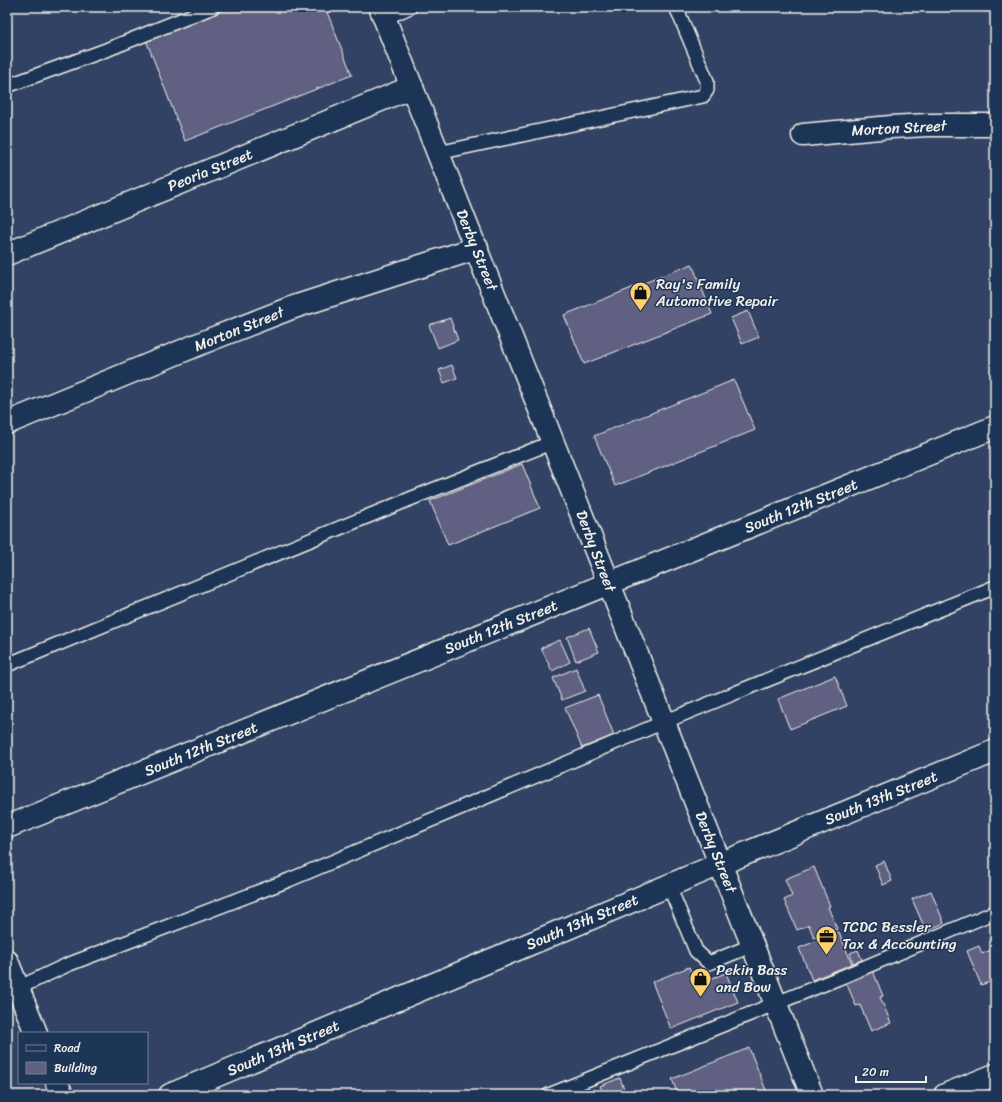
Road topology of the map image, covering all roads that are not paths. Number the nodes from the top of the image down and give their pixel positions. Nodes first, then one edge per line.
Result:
1 (213, 7) edge
2 (410, 7) edge
3 (676, 7) edge
4 (382, 12) edge
5 (7, 86) edge
6 (412, 87) junction
7 (995, 125) edge
8 (803, 135) dead end
9 (438, 153) junction
10 (476, 248) junction
11 (7, 254) edge
12 (7, 424) edge
13 (995, 427) edge
14 (553, 442) junction
15 (608, 584) junction
16 (995, 587) edge
17 (7, 665) edge
18 (664, 722) junction
19 (995, 751) edge
20 (7, 827) edge
21 (720, 864) junction
22 (669, 886) junction
23 (995, 912) edge
24 (753, 946) junction
25 (7, 961) edge
26 (18, 988) junction
27 (776, 1003) junction
28 (36, 1032) edge
29 (995, 1075) edge
30 (57, 1084) edge
31 (62, 1095) edge
32 (170, 1095) edge
33 (550, 1095) edge
34 (812, 1095) edge
35 (945, 1095) edge

1 - 5 lane
2 - 4 lane
3 - 9 lane
4 - 6 street, Derby Street
6 - 9 street, Derby Street
6 - 11 street, Peoria Street
7 - 8 street, Morton Street
9 - 10 street, Derby Street
10 - 12 street, Morton Street
10 - 14 street, Derby Street
13 - 15 street, South 12th Street
14 - 15 street, Derby Street
14 - 17 lane
15 - 18 street, Derby Street
15 - 20 street, South 12th Street
16 - 18 lane
18 - 21 street, Derby Street
18 - 26 lane
19 - 21 street, South 13th Street
21 - 22 street, South 13th Street
21 - 24 street, Derby Street
22 - 24 lane
22 - 32 street, South 13th Street
23 - 27 lane
24 - 27 street, Derby Street
25 - 26 street
26 - 28 street
27 - 33 lane
27 - 34 street, Derby Street
29 - 35 street
30 - 31 street

